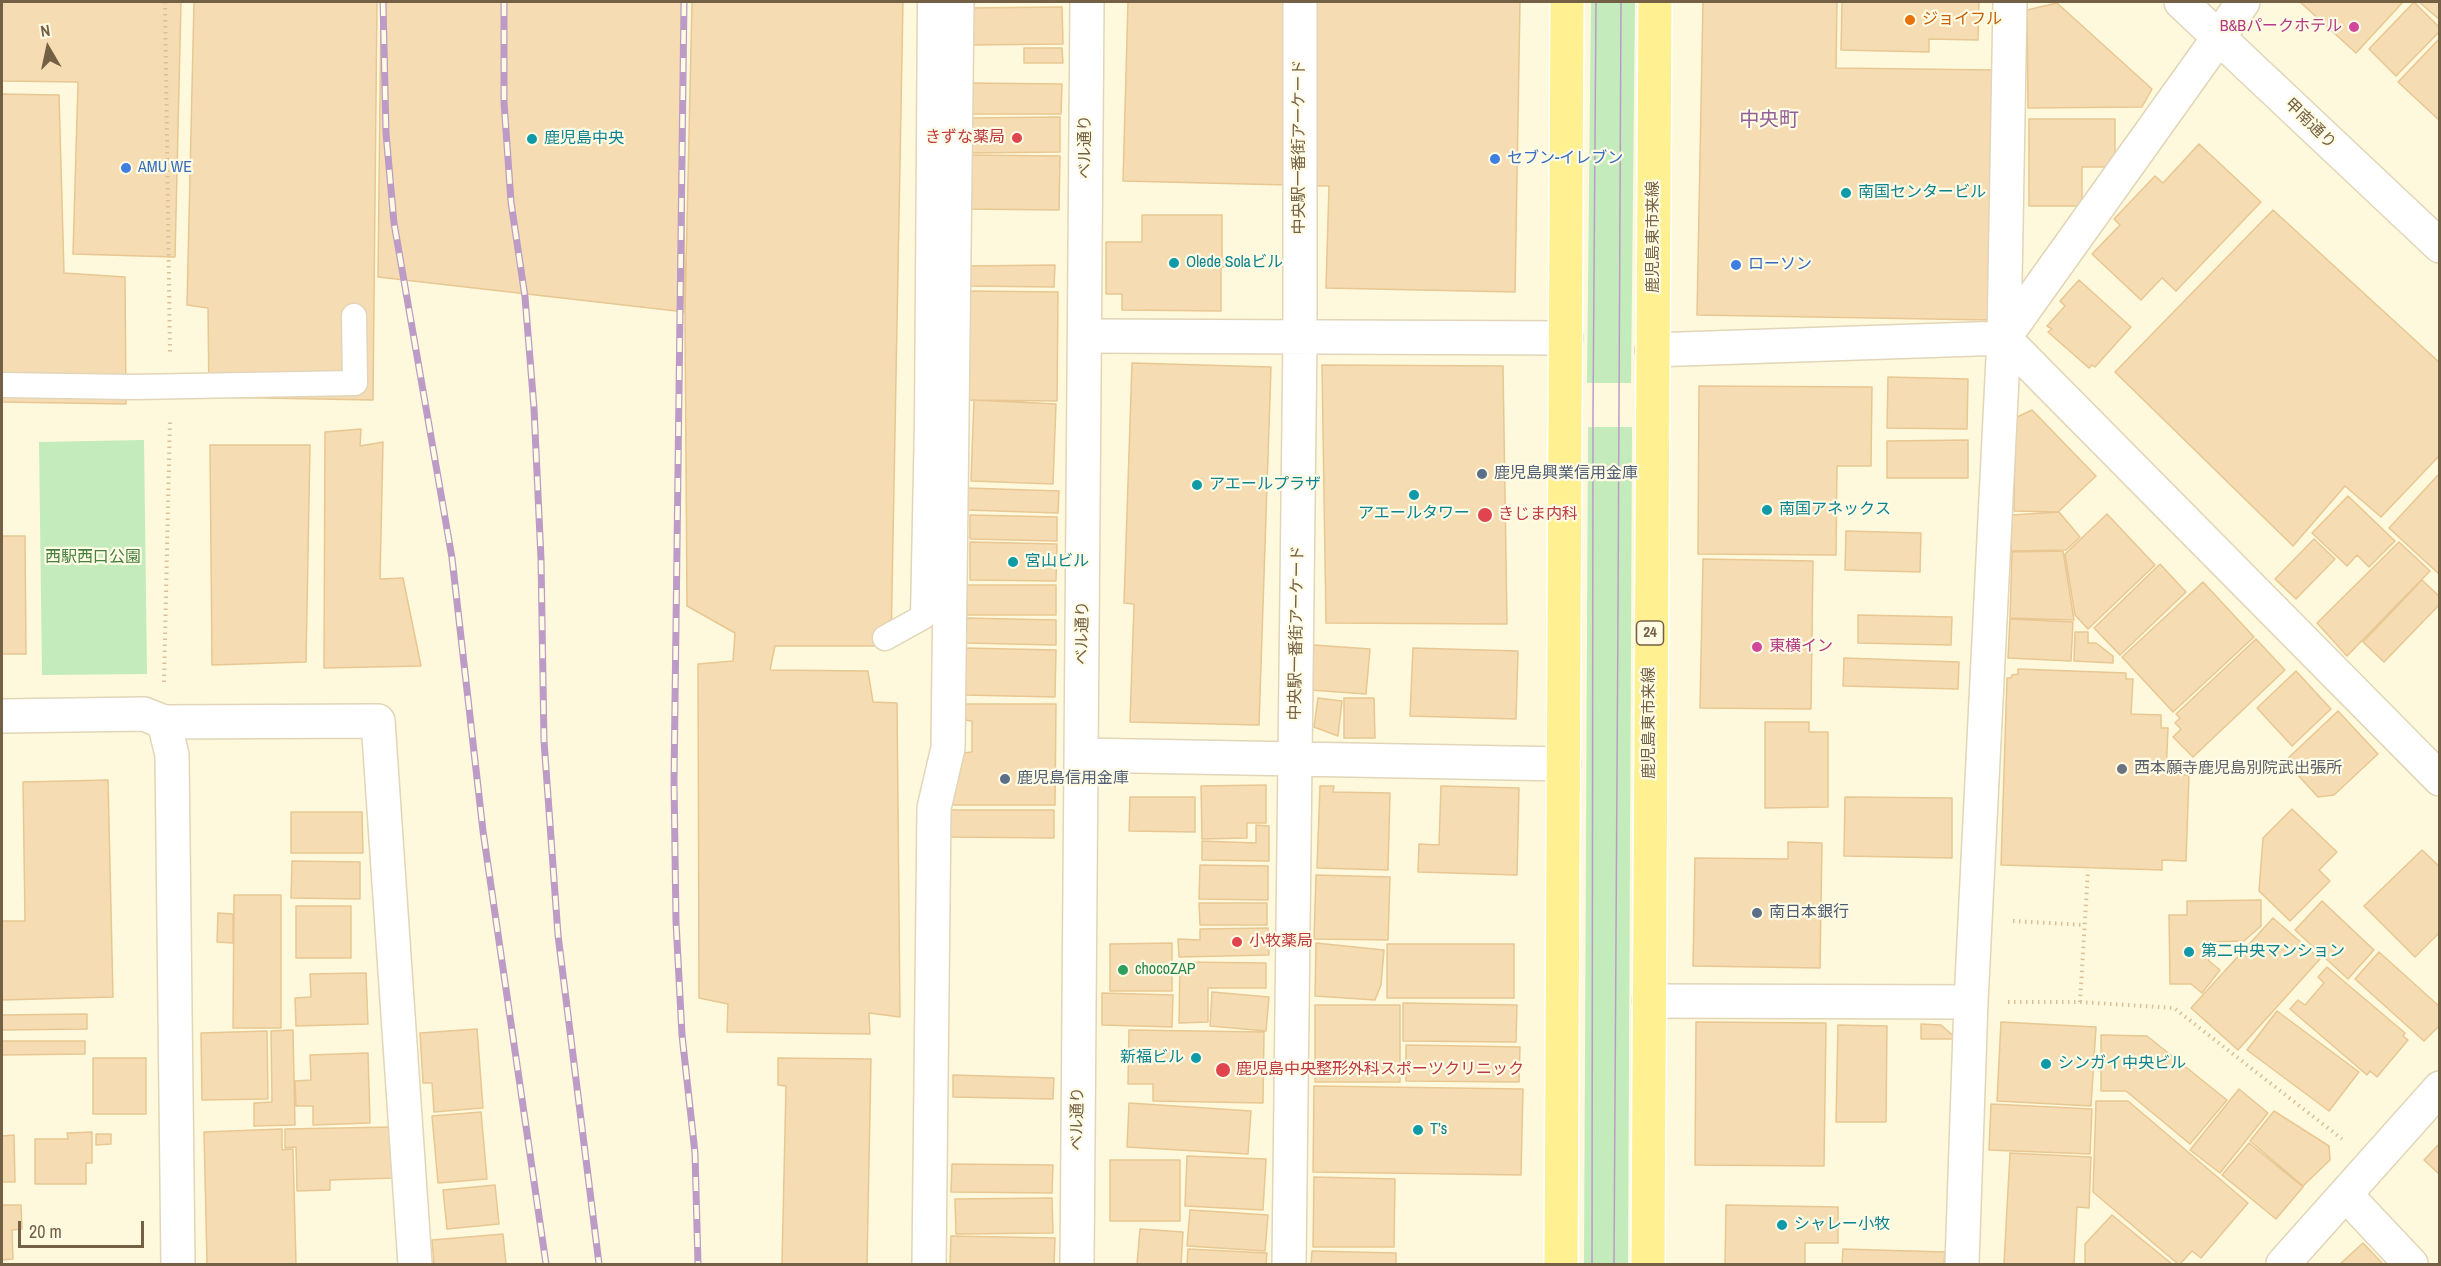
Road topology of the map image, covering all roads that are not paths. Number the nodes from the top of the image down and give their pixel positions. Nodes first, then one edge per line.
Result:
1 (930, 2) edge
2 (957, 2) edge
3 (1087, 2) edge
4 (1300, 2) edge
5 (1567, 2) edge
6 (1655, 2) edge
7 (2010, 2) edge
8 (2181, 2) edge
9 (2243, 2) edge
10 (2219, 37) junction
11 (2439, 246) edge
12 (354, 316) dead end
13 (1086, 336) junction
14 (1300, 337) junction
15 (1566, 338) junction
16 (2004, 338) junction
17 (1652, 350) junction
18 (2, 385) edge
19 (885, 638) dead end
20 (2, 716) edge
21 (164, 722) junction
22 (1082, 755) junction
23 (1295, 759) junction
24 (1564, 764) junction
25 (2439, 778) edge
26 (1649, 1001) junction
27 (1971, 1002) junction
28 (2439, 1088) edge
29 (2346, 1194) junction
30 (178, 1264) edge
31 (415, 1264) edge
32 (929, 1264) edge
33 (1077, 1264) edge
34 (1289, 1264) edge
35 (1562, 1264) edge
36 (1648, 1264) edge
37 (1962, 1264) edge
38 (2283, 1264) edge
39 (2411, 1264) edge

1 - 19 lane
2 - 32 street
3 - 13 street, ベル通り
4 - 14 street, 中央駅一番街アーケード
5 - 15 main road
6 - 17 main road, 鹿児島東市来線 / 24
7 - 16 street
8 - 10 street, 甲南通り
9 - 10 street
10 - 11 street, 甲南通り
10 - 16 street
12 - 18 lane
13 - 14 street
13 - 22 street, ベル通り
14 - 15 street
14 - 23 street, 中央駅一番街アーケード
15 - 24 main road
16 - 17 street
16 - 25 street
16 - 27 street
17 - 26 main road, 鹿児島東市来線 / 24
20 - 21 street
21 - 30 street
21 - 31 street
22 - 23 street
22 - 33 street, ベル通り
23 - 24 street
23 - 34 street, 中央駅一番街アーケード
24 - 35 main road
26 - 27 street
26 - 36 main road, 鹿児島東市来線 / 24
27 - 37 street
28 - 29 street
29 - 38 street
29 - 39 street

